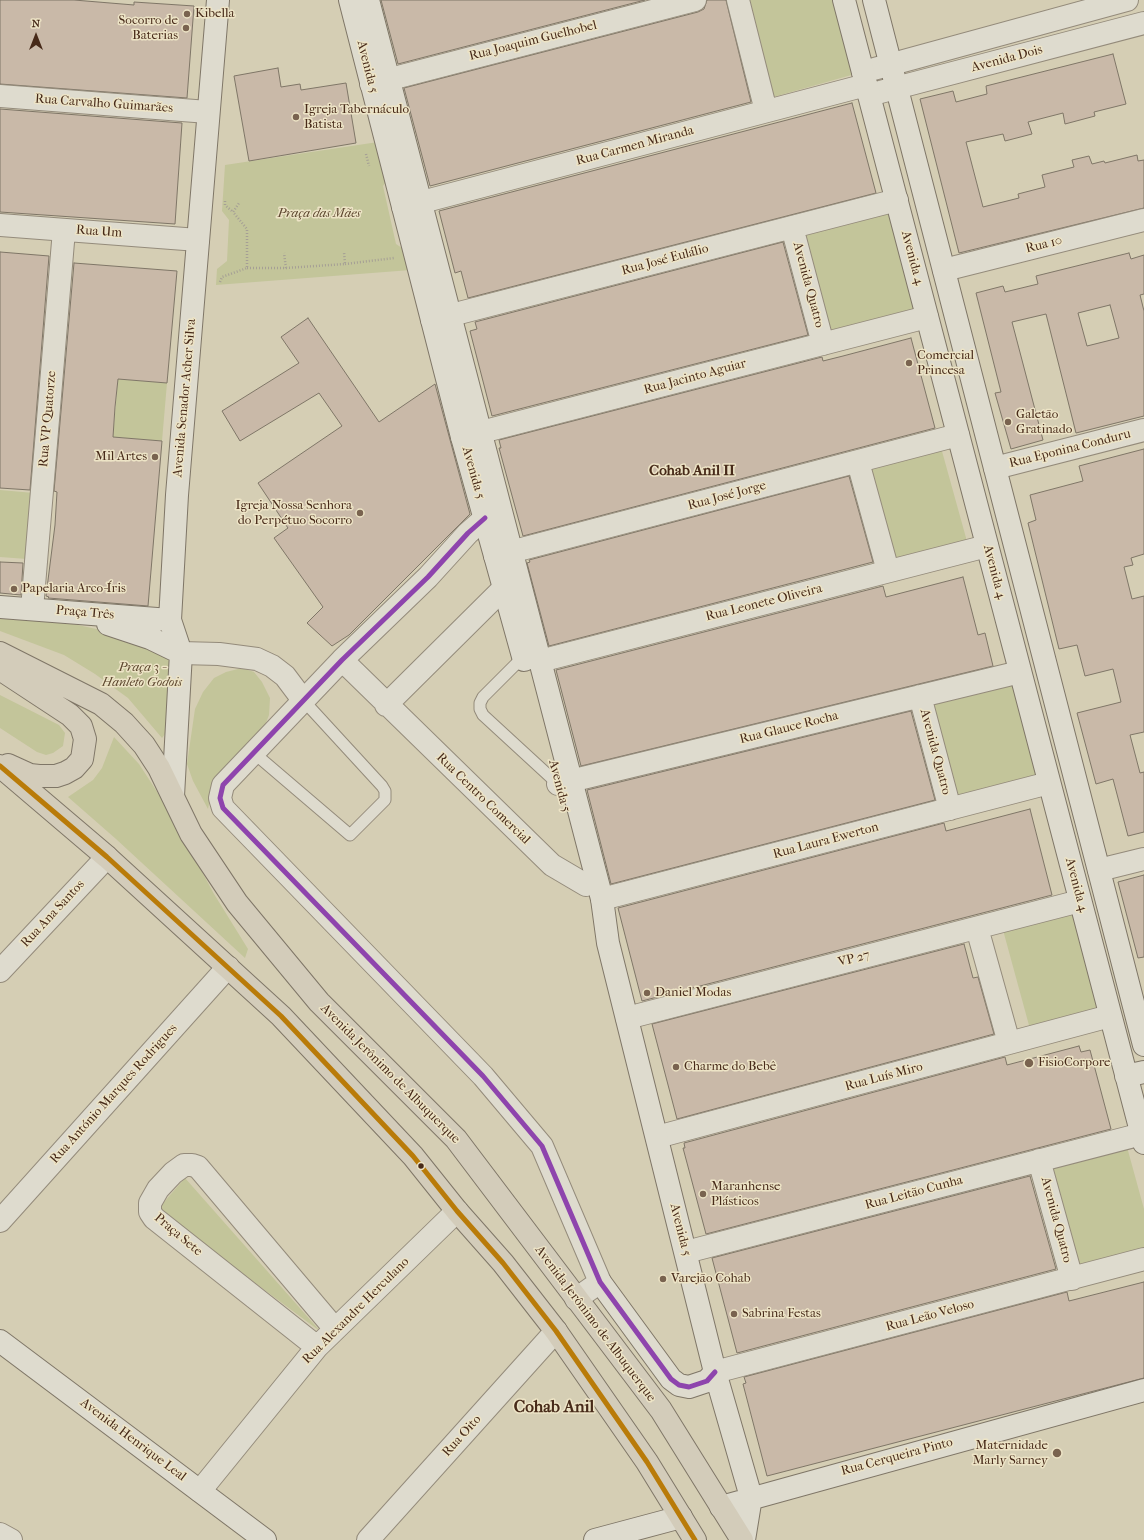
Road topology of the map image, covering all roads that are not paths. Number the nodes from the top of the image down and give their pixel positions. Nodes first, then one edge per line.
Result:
1 (218, 0) edge
2 (350, 0) edge
3 (368, 0) edge
4 (695, 0) edge
5 (738, 0) edge
6 (844, 0) edge
7 (874, 0) edge
8 (1127, 0) edge
9 (1144, 23) edge
10 (891, 64) junction
11 (380, 81) junction
12 (866, 84) junction
13 (897, 88) junction
14 (0, 96) edge
15 (766, 111) junction
16 (208, 112) junction
17 (897, 200) junction
18 (412, 205) junction
19 (1144, 220) edge
20 (0, 225) edge
21 (792, 227) junction
22 (64, 230) junction
23 (198, 240) junction
24 (944, 270) junction
25 (927, 317) junction
26 (441, 318) junction
27 (824, 344) junction
28 (968, 364) junction
29 (941, 370) junction
30 (1144, 430) edge
31 (471, 435) junction
32 (958, 435) junction
33 (858, 462) junction
34 (995, 468) junction
35 (485, 518) junction
36 (987, 546) junction
37 (503, 554) junction
38 (888, 571) junction
39 (511, 582) junction
40 (1028, 595) junction
41 (1002, 602) junction
42 (0, 607) edge
43 (32, 609) junction
44 (170, 620) junction
45 (0, 653) edge
46 (181, 653) junction
47 (534, 656) junction
48 (342, 660) junction
49 (0, 669) edge
50 (1020, 672) junction
51 (920, 696) junction
52 (303, 700) junction
53 (386, 705) junction
54 (254, 753) junction
55 (0, 760) edge
56 (0, 766) edge
57 (565, 782) junction
58 (1050, 783) junction
59 (172, 796) junction
60 (950, 809) junction
61 (1088, 826) junction
62 (1063, 832) junction
63 (107, 857) junction
64 (1144, 859) edge
65 (1099, 870) junction
66 (586, 885) junction
67 (602, 899) junction
68 (1080, 901) junction
69 (977, 928) junction
70 (608, 943) junction
71 (228, 967) junction
72 (0, 971) edge
73 (1110, 1016) junction
74 (627, 1018) junction
75 (1009, 1043) junction
76 (1144, 1045) edge
77 (1135, 1074) edge
78 (657, 1137) junction
79 (1143, 1139) edge
80 (1039, 1160) junction
81 (457, 1211) junction
82 (0, 1221) edge
83 (686, 1252) junction
84 (1144, 1259) edge
85 (1072, 1279) junction
86 (600, 1282) junction
87 (576, 1299) junction
88 (335, 1328) junction
89 (556, 1331) junction
90 (0, 1341) edge
91 (317, 1347) junction
92 (715, 1372) junction
93 (1144, 1390) edge
94 (200, 1491) junction
95 (751, 1497) junction
96 (721, 1507) junction
97 (681, 1517) junction
98 (0, 1534) edge
99 (11, 1540) edge
100 (265, 1540) edge
101 (368, 1540) edge
102 (595, 1540) edge
103 (695, 1540) edge
104 (743, 1540) edge

1 - 16 street, Avenida Senador Acher Silva
2 - 11 street, Avenida 5
3 - 11 street, Avenida 5
4 - 11 street, Rua Joaquim Guelhobel
5 - 15 street
6 - 12 street, Avenida 4
7 - 10 street, Avenida 4
8 - 10 street, Avenida Dois
9 - 13 street, Avenida Dois
10 - 12 street, Avenida Dois
10 - 13 street, Avenida 4
11 - 18 street, Avenida 5
12 - 13 street, Avenida Dois
12 - 15 street, Rua Carmen Miranda
12 - 17 street, Avenida 4
13 - 24 street, Avenida 4
14 - 16 street, Rua Carvalho Guimarães
15 - 18 street, Rua Carmen Miranda
16 - 23 street, Avenida Senador Acher Silva
17 - 21 street, Rua José Eulálio
17 - 25 street, Avenida 4
18 - 26 street, Avenida 5
19 - 24 street, Rua 10
20 - 22 street, Rua Um
21 - 26 street, Rua José Eulálio
21 - 27 street, Avenida Quatro
22 - 23 street, Rua Um
22 - 43 street, Rua VP Quatorze
23 - 44 street, Avenida Senador Acher Silva
24 - 28 street, Avenida 4
25 - 27 street, Rua Jacinto Aguiar
25 - 29 street, Avenida 4
26 - 31 street, Avenida 5
27 - 31 street, Rua Jacinto Aguiar
28 - 29 street
28 - 34 street, Avenida 4
29 - 32 street, Avenida 4
30 - 34 street, Rua Eponina Conduru
31 - 35 street, Avenida 5
31 - 37 street, Avenida 5
32 - 33 street, Rua José Jorge
32 - 36 street, Avenida 4
33 - 37 street, Rua José Jorge
33 - 38 street
34 - 40 street, Avenida 4
35 - 37 street, Avenida 5
35 - 48 street
36 - 38 street, Rua Leonete Oliveira
36 - 41 street, Avenida 4
37 - 39 street, Avenida 5
38 - 47 street, Rua Leonete Oliveira
39 - 47 street, Avenida 5
39 - 53 street
40 - 41 street
40 - 61 street, Avenida 4
41 - 50 street, Avenida 4
42 - 43 street, Praça Três
43 - 44 street, Praça Três
43 - 46 street
44 - 46 street, Avenida Senador Acher Silva
45 - 59 main road, Avenida Jerônimo de Albuquerque
46 - 52 street
46 - 59 street, Avenida Senador Acher Silva
47 - 57 street, Avenida 5
47 - 57 lane
48 - 52 street
48 - 53 street, Rua Centro Comercial
49 - 55 main road
50 - 51 street, Rua Glauce Rocha
50 - 58 street, Avenida 4
51 - 57 street, Rua Glauce Rocha
51 - 60 street, Avenida Quatro
52 - 54 street
52 - 54 lane
53 - 66 street, Rua Centro Comercial
54 - 86 street
56 - 63 main road
57 - 66 street, Avenida 5
57 - 67 street, Avenida 5
58 - 60 street, Rua Laura Ewerton
58 - 62 street, Avenida 4
59 - 87 main road, Avenida Jerônimo de Albuquerque
60 - 67 street, Rua Laura Ewerton
61 - 62 street
61 - 65 street, Avenida 4
62 - 68 street, Avenida 4
63 - 71 main road
63 - 72 street, Rua Ana Santos
64 - 65 street
65 - 76 street, Avenida 4
66 - 70 street, Avenida 5
67 - 70 street, Avenida 5
68 - 69 street, VP 27
68 - 73 street, Avenida 4
69 - 74 street, VP 27
69 - 75 street
70 - 74 street, Avenida 5
71 - 81 main road
71 - 82 street, Rua António Marques Rodrigues
73 - 75 street, Rua Luís Miro
73 - 77 street, Avenida 4
74 - 78 street, Avenida 5
75 - 78 street, Rua Luís Miro
77 - 79 street, Avenida 4
78 - 83 street, Avenida 5
79 - 80 street, Rua Leitão Cunha
80 - 83 street, Rua Leitão Cunha
80 - 85 street, Avenida Quatro
81 - 88 street, Rua Alexandre Herculano
81 - 89 main road
83 - 92 street, Avenida 5
84 - 85 street, Rua Leão Veloso
85 - 92 street, Rua Leão Veloso
86 - 87 street
86 - 92 street
87 - 96 main road, Avenida Jerônimo de Albuquerque
88 - 91 street, Rua Alexandre Herculano
88 - 91 street, Praça Sete
89 - 97 main road
89 - 101 street, Rua Oito
90 - 94 street, Avenida Henrique Leal
91 - 94 street, Rua Alexandre Herculano
92 - 95 street, Avenida 5
93 - 95 street, Rua Cerqueira Pinto
94 - 100 street, Avenida Henrique Leal
95 - 96 street, Rua Cerqueira Pinto
95 - 104 street, Avenida 5
96 - 104 main road, Avenida Jerônimo de Albuquerque
97 - 102 street
97 - 103 main road
98 - 99 street

